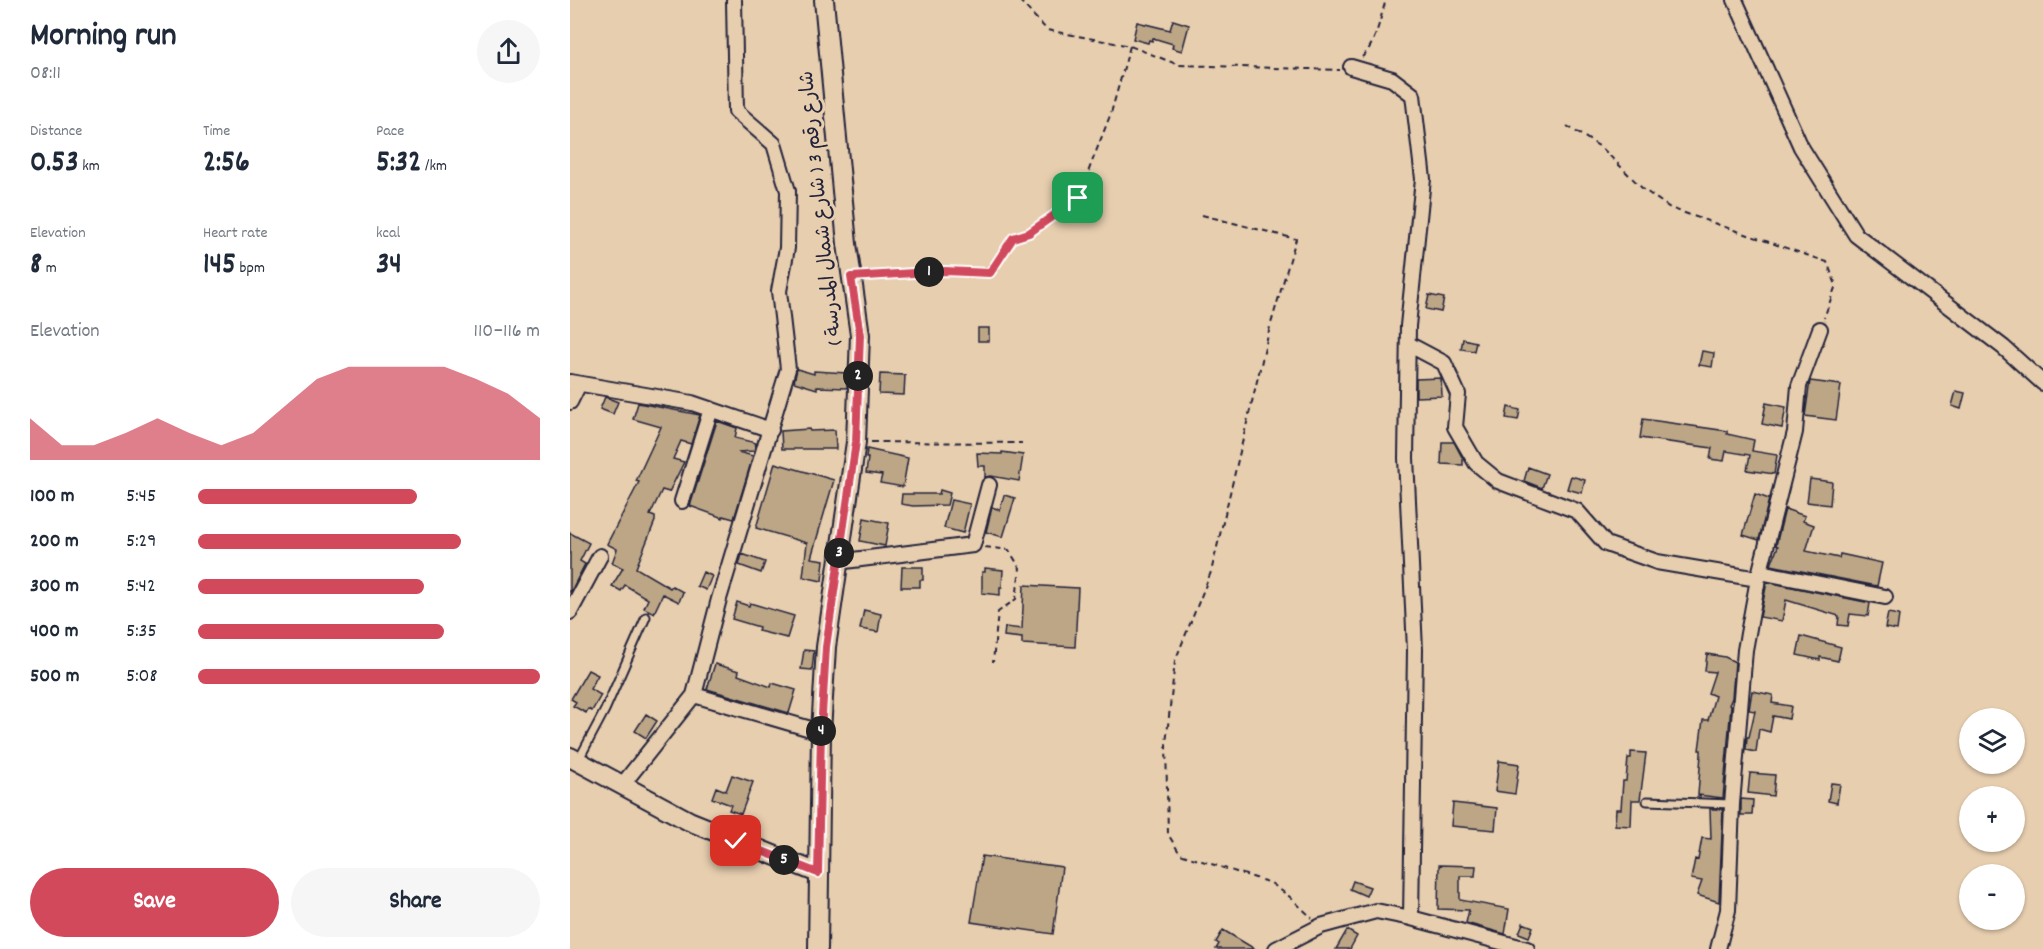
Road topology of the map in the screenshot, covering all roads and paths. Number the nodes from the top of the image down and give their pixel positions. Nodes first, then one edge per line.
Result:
1 (734, 0) edge
2 (824, 0) edge
3 (1019, 0) edge
4 (1386, 0) edge
5 (1735, 0) edge
6 (1131, 46) junction
7 (1351, 67) junction
8 (1568, 126) dead end
9 (1202, 215) dead end
10 (851, 277) junction
11 (1820, 329) joint
12 (1408, 344) junction
13 (575, 383) edge
14 (2043, 383) edge
15 (570, 402) edge
16 (711, 410) junction
17 (771, 430) junction
18 (856, 442) junction
19 (1022, 443) dead end
20 (989, 485) dead end
21 (682, 501) dead end
22 (973, 545) junction
23 (600, 556) dead end
24 (837, 562) junction
25 (1759, 575) junction
26 (1885, 597) dead end
27 (570, 612) edge
28 (646, 617) dead end
29 (993, 662) dead end
30 (694, 695) junction
31 (821, 732) junction
32 (574, 759) edge
33 (623, 784) junction
34 (1647, 801) dead end
35 (1732, 804) junction
36 (818, 873) junction
37 (1412, 918) junction
38 (1321, 926) junction
39 (818, 949) edge
40 (1275, 949) edge
41 (1527, 949) edge
42 (1718, 949) edge

1 - 17 street
2 - 10 street, شارع رقم 3 ( شارع شمال المدرسة )
3 - 6 path
4 - 7 path
5 - 14 street
6 - 7 path
6 - 10 path
7 - 12 street
8 - 11 path
9 - 38 path
10 - 18 street, شارع رقم 3 ( شارع شمال المدرسة )
11 - 25 street
12 - 25 street
12 - 37 street
13 - 15 street
13 - 16 street
16 - 17 street
16 - 21 street
17 - 30 street
18 - 19 path
18 - 24 street, شارع رقم 3 ( شارع شمال المدرسة )
20 - 22 street
22 - 24 street
22 - 29 path
23 - 27 street
24 - 31 street, شارع رقم 3 ( شارع شمال المدرسة )
25 - 26 street
25 - 35 street
28 - 32 lane
30 - 31 street
30 - 33 street
31 - 36 street, شارع رقم 3 ( شارع شمال المدرسة )
32 - 33 street
33 - 36 street
34 - 35 lane
35 - 42 street
36 - 39 street, شارع رقم 3 ( شارع شمال المدرسة )
37 - 38 street
37 - 41 street
38 - 40 street

